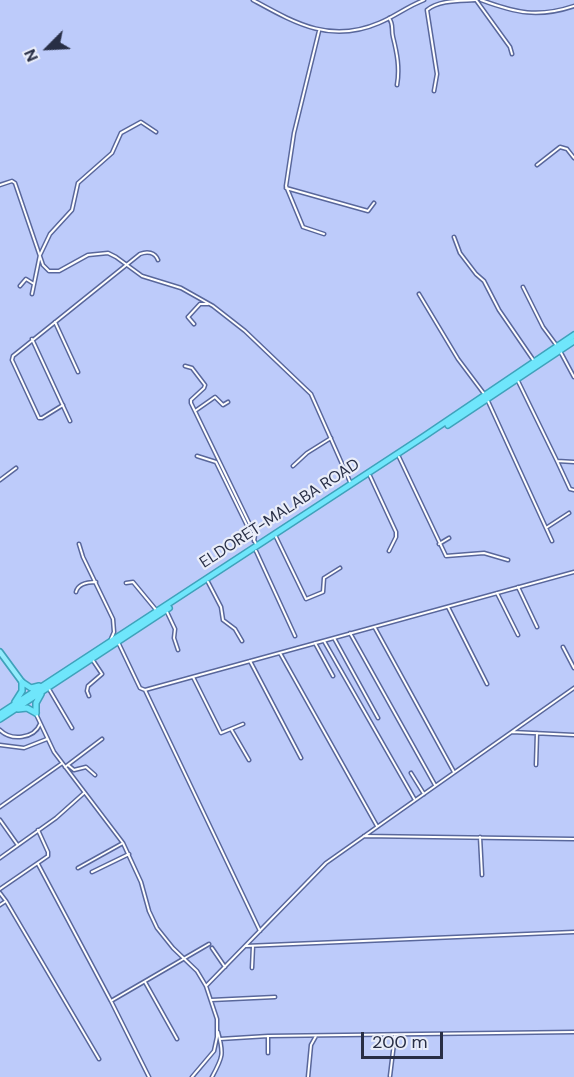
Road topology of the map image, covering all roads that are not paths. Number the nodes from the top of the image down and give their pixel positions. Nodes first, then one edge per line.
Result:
1 (253, 0) edge
2 (424, 0) edge
3 (476, 0) edge
4 (481, 0) edge
5 (574, 6) edge
6 (389, 18) junction
7 (319, 31) junction
8 (512, 54) dead end
9 (398, 85) dead end
10 (434, 91) dead end
11 (156, 132) dead end
12 (574, 158) edge
13 (537, 165) dead end
14 (0, 184) edge
15 (285, 188) junction
16 (374, 204) dead end
17 (324, 234) dead end
18 (454, 237) dead end
19 (40, 255) junction
20 (158, 260) dead end
21 (128, 266) junction
22 (34, 284) junction
23 (20, 286) dead end
24 (523, 287) dead end
25 (32, 294) dead end
26 (419, 294) dead end
27 (211, 304) junction
28 (55, 322) junction
29 (194, 324) dead end
30 (574, 335) edge
31 (32, 339) junction
32 (574, 341) edge
33 (558, 348) junction
34 (534, 361) junction
35 (185, 366) dead end
36 (78, 372) dead end
37 (574, 377) edge
38 (517, 379) junction
39 (486, 397) junction
40 (228, 402) dead end
41 (63, 405) junction
42 (195, 411) junction
43 (70, 421) dead end
44 (331, 438) junction
45 (197, 456) dead end
46 (399, 457) junction
47 (557, 461) junction
48 (574, 462) edge
49 (293, 466) dead end
50 (16, 468) dead end
51 (370, 476) junction
52 (0, 480) edge
53 (351, 484) junction
54 (574, 490) edge
55 (568, 513) dead end
56 (546, 528) junction
57 (276, 537) junction
58 (449, 538) dead end
59 (552, 541) dead end
60 (79, 544) dead end
61 (439, 544) junction
62 (255, 546) junction
63 (389, 551) dead end
64 (508, 560) dead end
65 (340, 568) dead end
66 (574, 572) edge
67 (96, 582) junction
68 (208, 582) junction
69 (126, 583) dead end
70 (518, 587) junction
71 (76, 592) dead end
72 (497, 593) junction
73 (448, 606) junction
74 (166, 610) junction
75 (157, 611) junction
76 (374, 627) junction
77 (537, 627) dead end
78 (350, 633) junction
79 (518, 635) dead end
80 (295, 636) dead end
81 (334, 638) junction
82 (324, 640) junction
83 (118, 641) junction
84 (242, 641) dead end
85 (110, 642) junction
86 (315, 643) junction
87 (563, 647) dead end
88 (178, 650) dead end
89 (0, 652) edge
90 (280, 653) junction
91 (92, 658) junction
92 (250, 661) junction
93 (2, 663) dead end
94 (9, 664) junction
95 (574, 668) edge
96 (333, 676) dead end
97 (193, 677) junction
98 (22, 682) junction
99 (487, 684) dead end
100 (48, 686) junction
101 (574, 688) edge
102 (145, 690) junction
103 (89, 696) dead end
104 (8, 711) junction
105 (36, 713) junction
106 (0, 717) edge
107 (378, 718) dead end
108 (40, 724) junction
109 (243, 724) dead end
110 (72, 728) dead end
111 (231, 729) junction
112 (0, 730) edge
113 (512, 732) junction
114 (537, 734) junction
115 (574, 735) edge
116 (47, 739) junction
117 (102, 739) dead end
118 (0, 745) edge
119 (302, 758) dead end
120 (249, 760) dead end
121 (62, 763) junction
122 (536, 765) dead end
123 (66, 766) junction
124 (454, 772) junction
125 (411, 773) dead end
126 (95, 775) dead end
127 (435, 786) junction
128 (84, 793) junction
129 (424, 794) junction
130 (415, 800) junction
131 (0, 807) edge
132 (0, 820) edge
133 (377, 827) junction
134 (38, 829) junction
135 (364, 836) junction
136 (480, 837) junction
137 (574, 839) edge
138 (123, 843) junction
139 (17, 844) junction
140 (129, 854) junction
141 (0, 858) edge
142 (38, 864) junction
143 (78, 868) dead end
144 (92, 872) dead end
145 (482, 875) dead end
146 (0, 891) edge
147 (6, 901) junction
148 (0, 905) edge
149 (260, 931) junction
150 (574, 932) edge
151 (209, 944) dead end
152 (246, 946) junction
153 (253, 946) junction
154 (212, 948) dead end
155 (184, 958) junction
156 (225, 967) junction
157 (252, 968) dead end
158 (145, 982) junction
159 (206, 986) junction
160 (275, 997) dead end
161 (212, 1000) junction
162 (111, 1001) junction
163 (218, 1030) junction
164 (574, 1032) edge
165 (395, 1035) junction
166 (268, 1036) junction
167 (316, 1036) junction
168 (177, 1039) dead end
169 (220, 1039) junction
170 (268, 1053) dead end
171 (99, 1059) dead end
172 (390, 1076) edge
173 (149, 1077) edge
174 (192, 1077) edge
175 (212, 1077) edge
176 (308, 1077) edge

1 - 7 street
2 - 6 street
3 - 8 street
3 - 10 street
4 - 5 street
6 - 7 street
6 - 9 street
7 - 15 street
11 - 19 street
12 - 13 street
14 - 19 street
15 - 16 street
15 - 17 street
18 - 34 street
19 - 21 street
19 - 22 street
20 - 21 street
21 - 27 street
21 - 28 street
22 - 23 street
22 - 25 street
24 - 33 street
26 - 39 street
27 - 29 street
27 - 44 street
28 - 31 street
28 - 36 street
30 - 33 highway, ELDORET-MALABA ROAD
31 - 41 street
31 - 41 street
32 - 33 highway, ELDORET-MALABA ROAD
33 - 34 highway, ELDORET-MALABA ROAD
33 - 37 street
33 - 38 highway, ELDORET-MALABA ROAD
34 - 39 highway, ELDORET-MALABA ROAD
35 - 42 street
38 - 39 highway, ELDORET-MALABA ROAD
38 - 47 street
39 - 46 highway, ELDORET-MALABA ROAD
39 - 53 highway, ELDORET-MALABA ROAD
39 - 56 street
40 - 42 street
41 - 43 street
42 - 62 street
44 - 49 street
44 - 53 street
45 - 62 street
46 - 51 highway, ELDORET-MALABA ROAD
46 - 61 street
47 - 48 street
47 - 54 street
50 - 52 street
51 - 57 highway, ELDORET-MALABA ROAD
51 - 63 street
53 - 62 highway, ELDORET-MALABA ROAD
55 - 56 street
56 - 59 street
57 - 62 highway, ELDORET-MALABA ROAD
57 - 65 street
58 - 61 street
60 - 67 street
61 - 64 street
62 - 68 highway, ELDORET-MALABA ROAD
62 - 75 highway, ELDORET-MALABA ROAD
62 - 80 street
66 - 70 street
67 - 71 street
67 - 85 street
68 - 74 highway, ELDORET-MALABA ROAD
68 - 84 street
69 - 75 street
70 - 72 street
70 - 77 street
72 - 73 street
72 - 79 street
73 - 76 street
73 - 99 street
74 - 83 highway, ELDORET-MALABA ROAD
74 - 88 street
75 - 85 highway, ELDORET-MALABA ROAD
76 - 78 street
76 - 124 street
78 - 81 street
78 - 127 street
81 - 82 street
81 - 107 street
82 - 86 street
82 - 130 street
83 - 91 highway, ELDORET-MALABA ROAD
83 - 102 street
85 - 100 highway, ELDORET-MALABA ROAD
86 - 90 street
86 - 96 street
87 - 95 street
89 - 94 main road
90 - 92 street
90 - 133 street
91 - 100 highway, ELDORET-MALABA ROAD
91 - 103 street
92 - 97 street
92 - 119 street
93 - 94 street
94 - 98 main road
97 - 102 street
97 - 111 street
98 - 100 highway
98 - 104 highway
100 - 104 highway, ELDORET-MALABA ROAD
100 - 105 highway
100 - 110 street
101 - 113 street
102 - 149 street
104 - 105 highway
104 - 106 highway, ELDORET-MALABA ROAD
105 - 108 street
108 - 112 street
108 - 116 street
109 - 111 street
111 - 120 street
113 - 114 street
113 - 124 street
114 - 115 street
114 - 122 street
116 - 118 street
116 - 121 street
117 - 123 street
121 - 123 street
121 - 131 street
123 - 126 street
123 - 128 street
124 - 127 street
125 - 129 street
127 - 129 street
128 - 134 street
128 - 138 street
129 - 130 street
130 - 133 street
132 - 139 street
133 - 135 street
134 - 139 street
134 - 142 street
135 - 136 street
135 - 149 street
136 - 137 street
136 - 145 street
138 - 140 street
138 - 143 street
139 - 141 street
140 - 144 street
140 - 155 street
142 - 146 street
142 - 162 street
146 - 147 street
147 - 148 street
147 - 171 street
149 - 152 street
150 - 153 street
151 - 155 street
152 - 153 street
152 - 156 street
153 - 157 street
154 - 156 street
155 - 158 street
155 - 159 street
156 - 159 street
158 - 162 street
158 - 168 street
159 - 161 street
160 - 161 street
161 - 163 street
162 - 173 street
163 - 169 street
163 - 174 street
164 - 165 street
165 - 167 street
165 - 172 street
166 - 167 street
166 - 169 street
166 - 170 street
167 - 176 street
169 - 175 street

